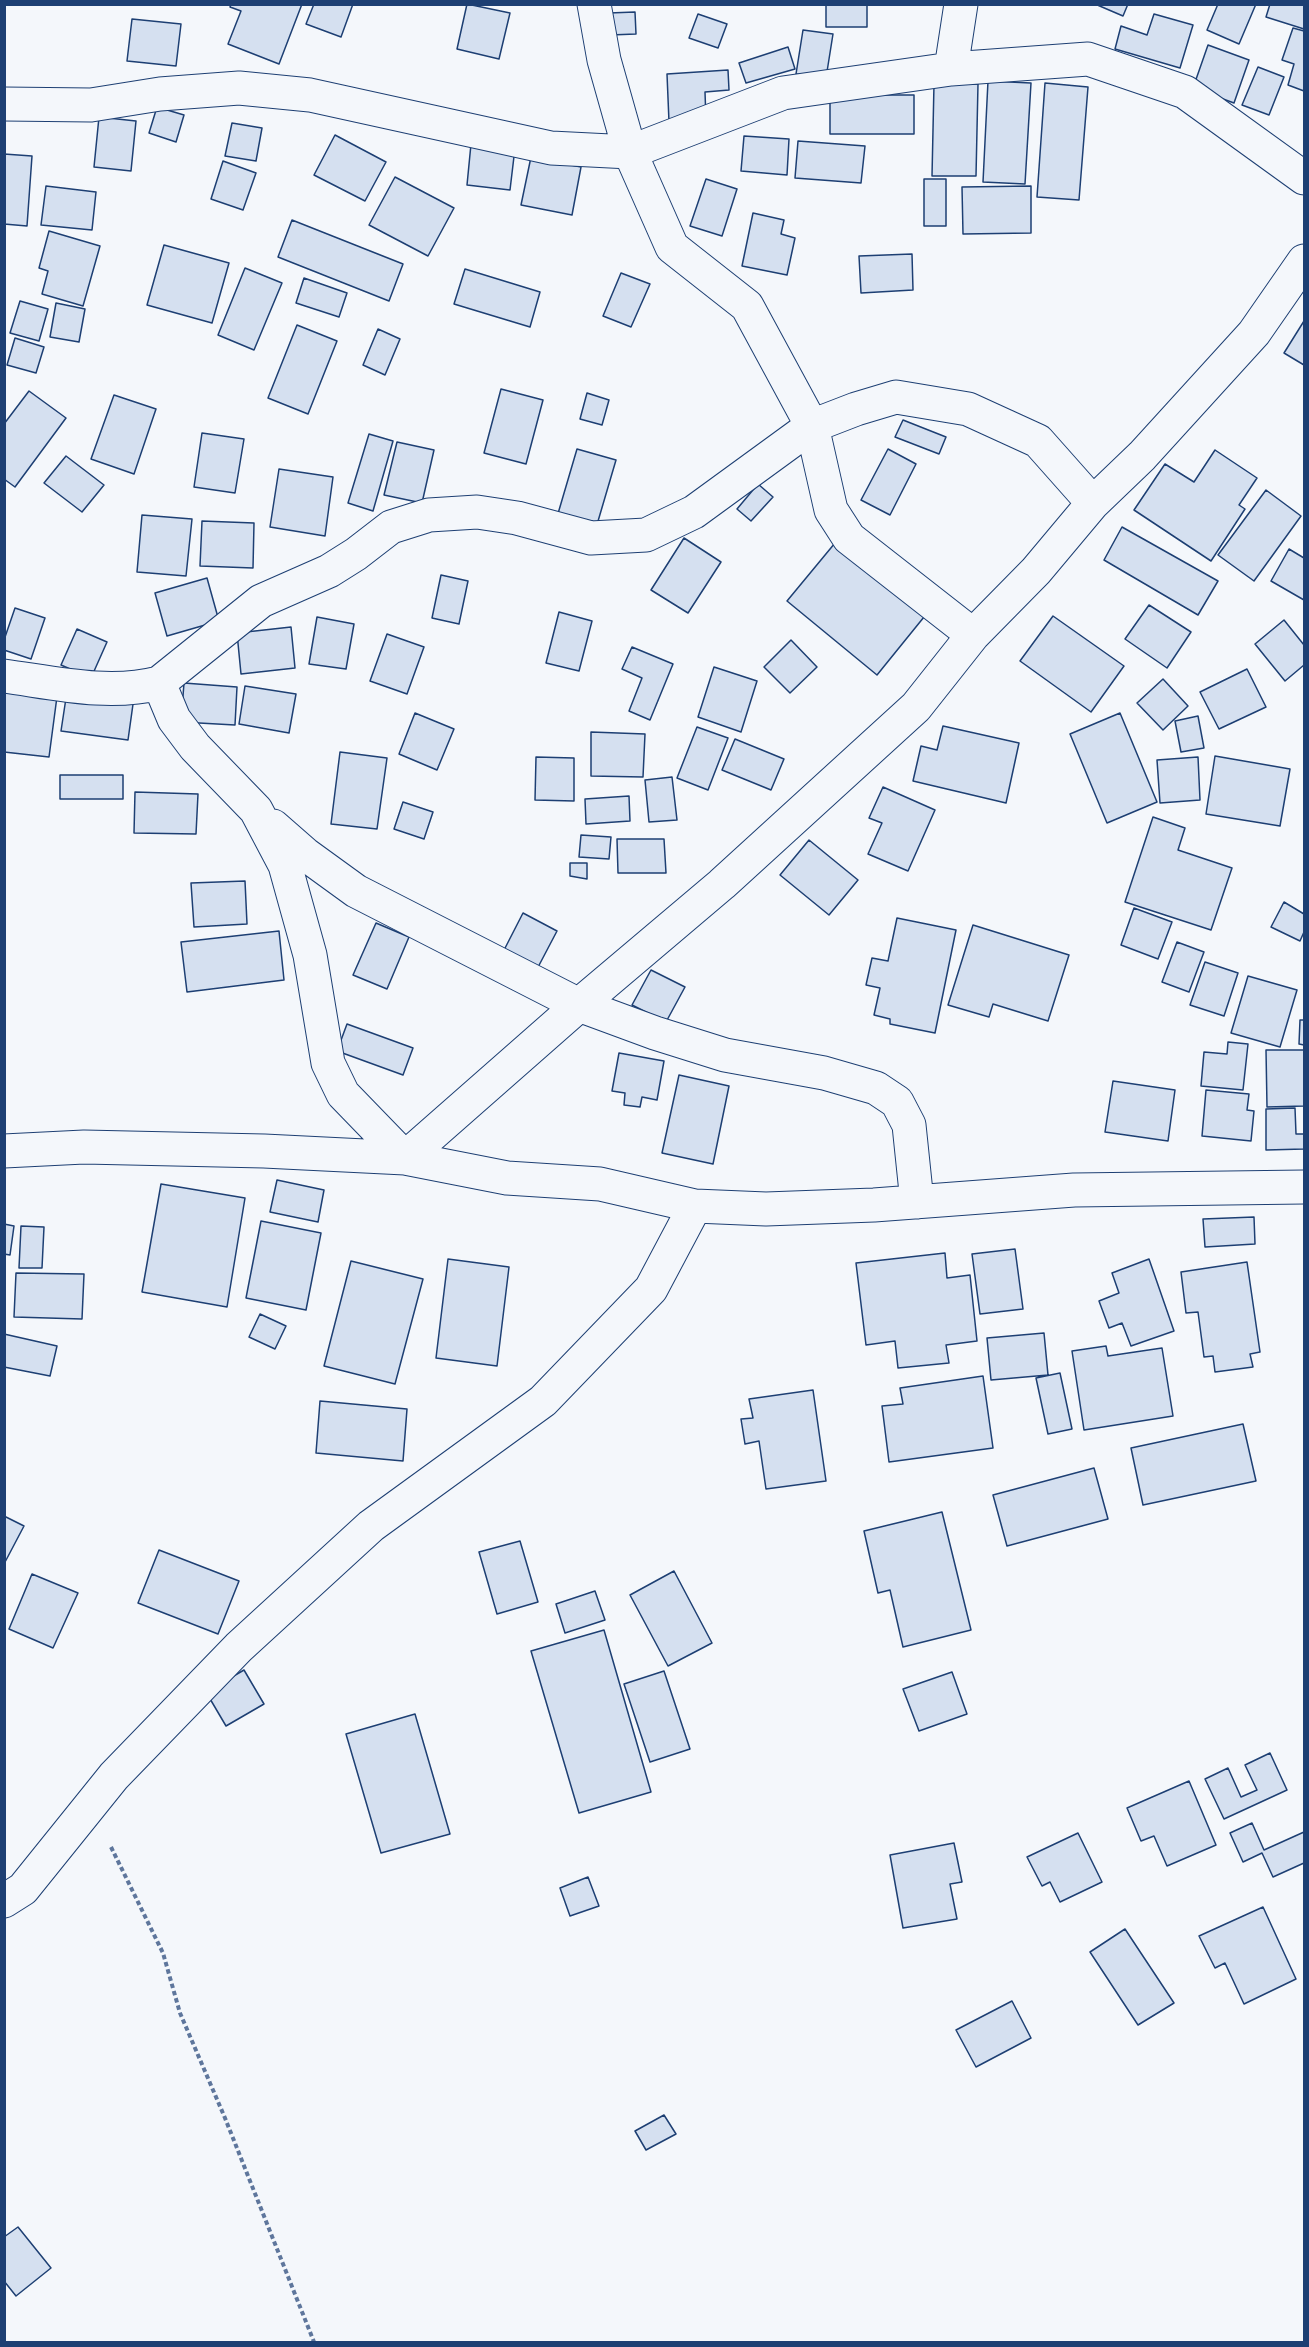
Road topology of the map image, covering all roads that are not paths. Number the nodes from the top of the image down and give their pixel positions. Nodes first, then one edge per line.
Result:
1 (594, 4) edge
2 (961, 4) edge
3 (951, 69) junction
4 (4, 104) edge
5 (630, 152) junction
6 (1305, 178) edge
7 (1298, 273) edge
8 (812, 426) junction
9 (1093, 502) junction
10 (973, 635) junction
11 (4, 676) edge
12 (159, 683) junction
13 (256, 810) junction
14 (579, 1005) junction
15 (4, 1151) edge
16 (405, 1158) junction
17 (1305, 1187) edge
18 (917, 1202) junction
19 (695, 1206) junction
20 (4, 1902) edge

1 - 5 street
2 - 3 street
3 - 5 street
3 - 6 street
4 - 5 street
5 - 8 street
7 - 9 street
8 - 9 street
8 - 10 street
8 - 12 street
9 - 10 street
10 - 14 street
11 - 12 street
12 - 13 street
13 - 14 street
13 - 16 street
14 - 16 street
14 - 18 street
15 - 16 street
16 - 19 street
17 - 18 street
18 - 19 street
19 - 20 street

